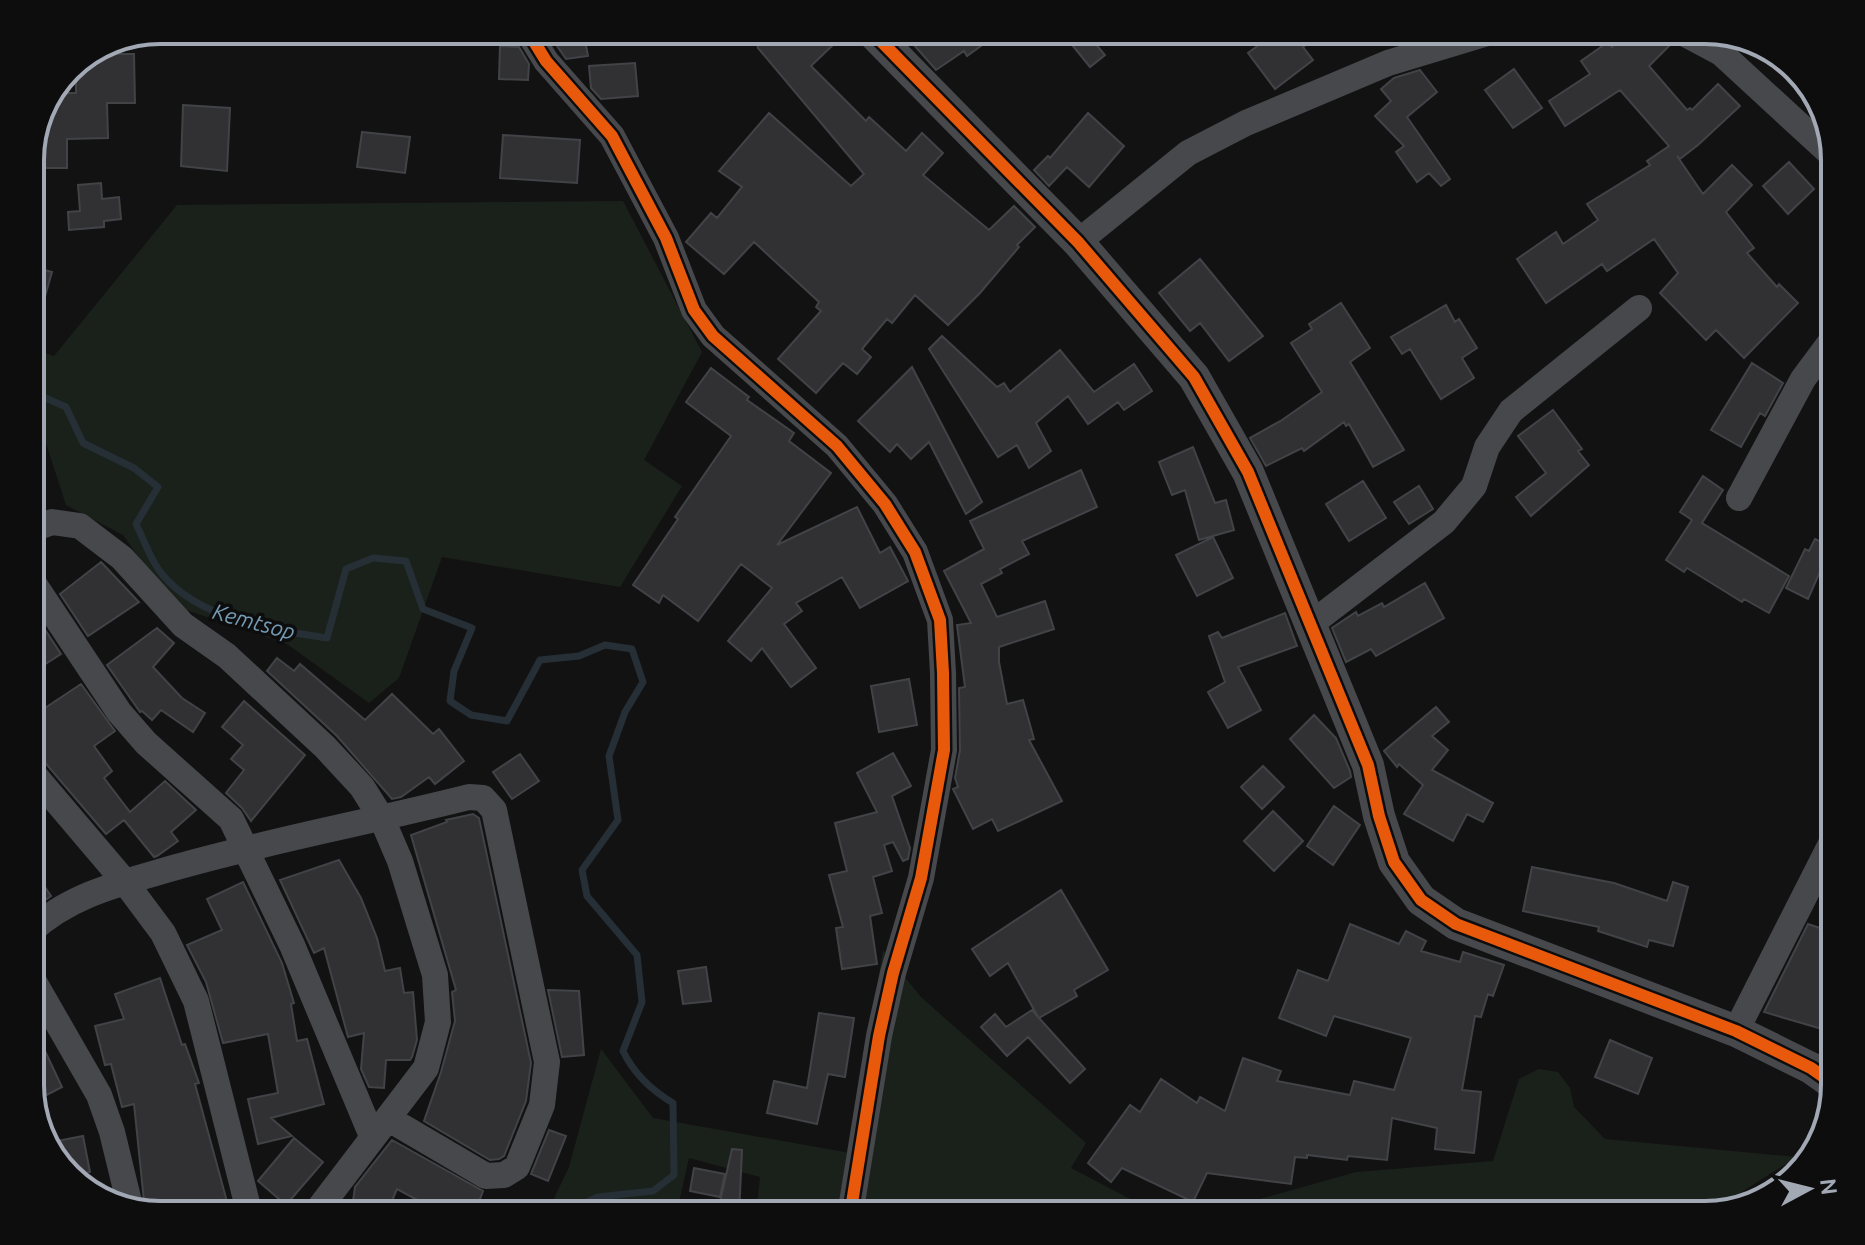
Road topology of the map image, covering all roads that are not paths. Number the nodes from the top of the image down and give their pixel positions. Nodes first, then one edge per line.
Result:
1 (536, 44) edge
2 (884, 44) edge
3 (1451, 44) edge
4 (1704, 44) edge
5 (1820, 144) edge
6 (1078, 242) junction
7 (1639, 308) dead end
8 (1821, 355) edge
9 (1739, 498) dead end
10 (44, 525) edge
11 (44, 599) edge
12 (1311, 624) junction
13 (44, 787) edge
14 (382, 819) junction
15 (246, 847) junction
16 (1821, 864) edge
17 (125, 882) junction
18 (44, 919) edge
19 (44, 999) edge
20 (1736, 1031) junction
21 (1821, 1075) edge
22 (380, 1128) junction
23 (128, 1196) edge
24 (246, 1201) edge
25 (325, 1201) edge
26 (852, 1201) edge

1 - 26 street
2 - 6 street
3 - 6 street
4 - 5 street
6 - 12 street
7 - 12 street
8 - 9 street
10 - 14 street
11 - 15 street
12 - 20 street
13 - 17 street
14 - 15 street
14 - 22 street
14 - 22 street
15 - 17 street
15 - 22 street
16 - 20 street
17 - 18 street
17 - 24 street
19 - 23 street
20 - 21 street
22 - 25 street

